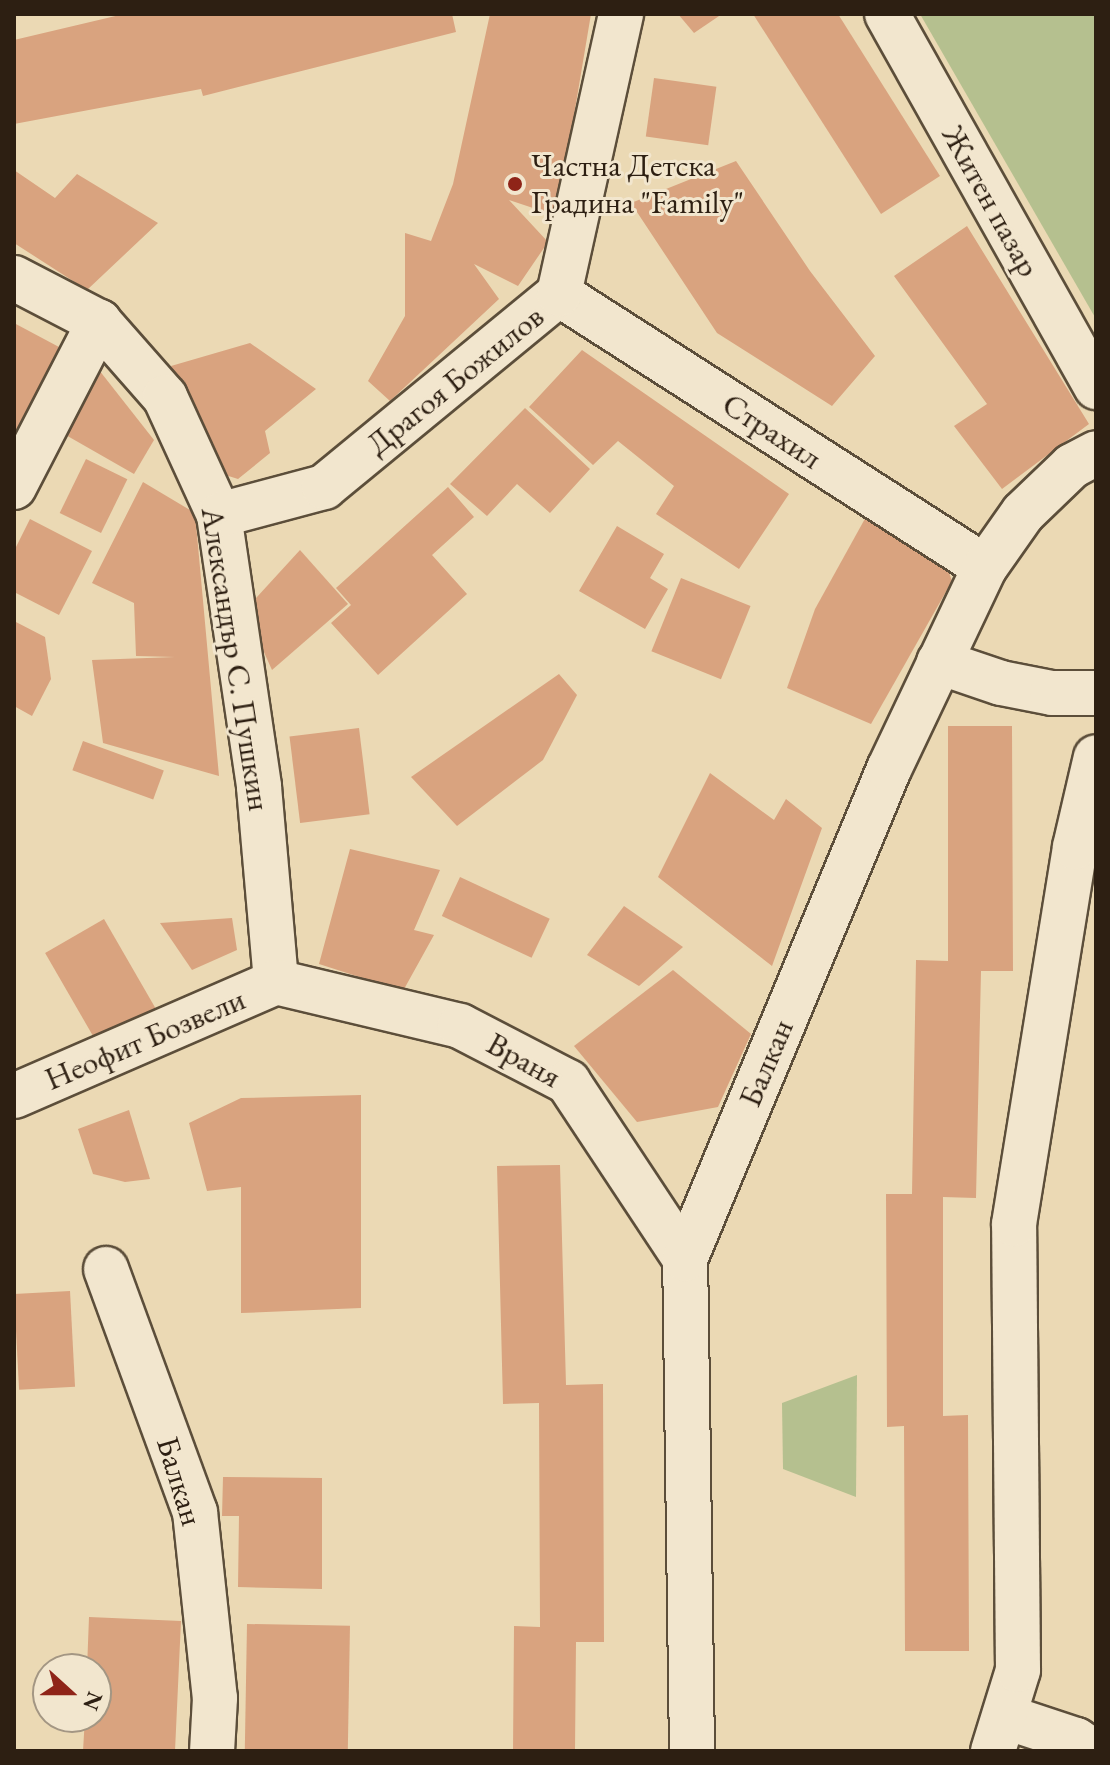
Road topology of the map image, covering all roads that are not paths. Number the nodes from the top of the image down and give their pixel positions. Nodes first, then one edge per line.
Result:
1 (621, 14) edge
2 (887, 14) edge
3 (14, 278) edge
4 (559, 294) junction
5 (99, 322) junction
6 (1096, 387) edge
7 (1096, 453) edge
8 (14, 487) edge
9 (219, 515) junction
10 (985, 567) junction
11 (939, 662) junction
12 (1096, 693) edge
13 (1096, 757) edge
14 (276, 982) junction
15 (14, 1096) edge
16 (685, 1259) junction
17 (106, 1269) dead end
18 (1000, 1734) edge
19 (212, 1751) edge
20 (692, 1751) edge
21 (1093, 1751) edge

1 - 4 street, Драгоя Божилов
2 - 6 street, Житен пазар
3 - 5 street, Александър С. Пушкин
4 - 9 street, Драгоя Божилов
4 - 10 street, Страхил
5 - 8 street
5 - 9 street, Александър С. Пушкин
7 - 10 street, Балкан
9 - 14 street, Александър С. Пушкин
10 - 11 street, Балкан
11 - 12 street
11 - 16 street, Балкан
13 - 18 street
14 - 15 street, Неофит Бозвели
14 - 16 street, Враня
16 - 20 street, Балкан
17 - 19 street, Балкан
18 - 21 street

